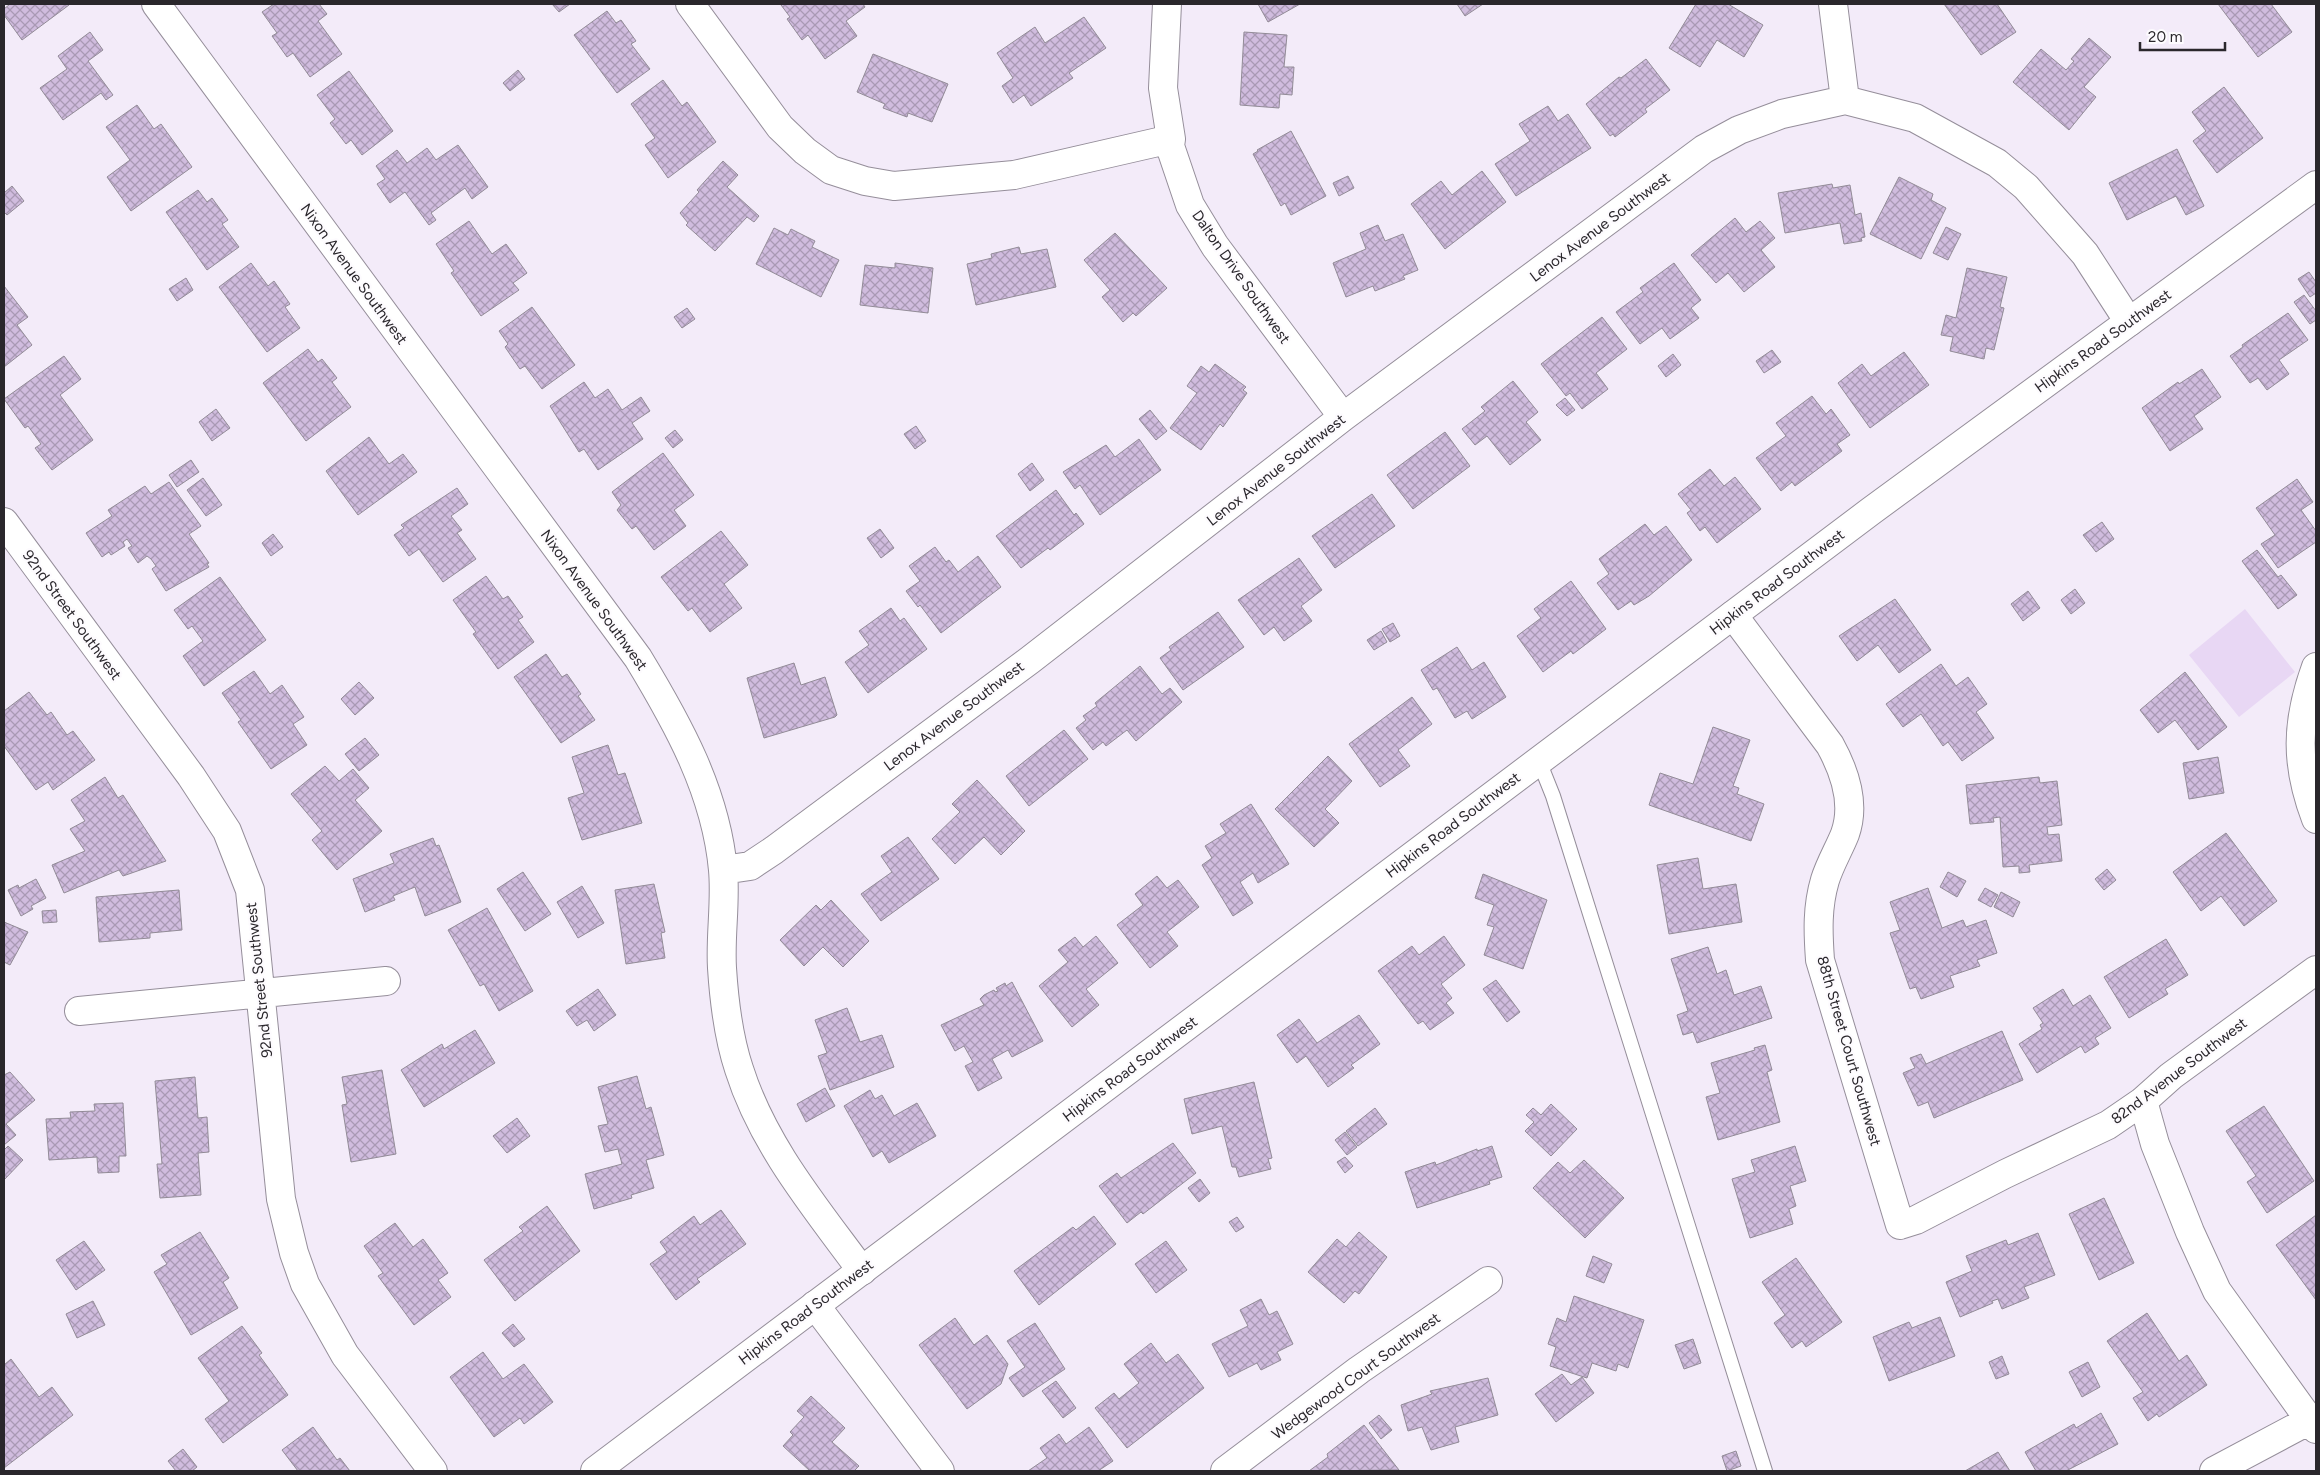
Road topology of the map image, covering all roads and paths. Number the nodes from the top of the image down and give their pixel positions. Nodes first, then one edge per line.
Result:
1 (156, 4) edge
2 (690, 4) edge
3 (1167, 4) edge
4 (1833, 4) edge
5 (1845, 100) junction
6 (1171, 139) junction
7 (2316, 185) edge
8 (2129, 322) junction
9 (1344, 417) junction
10 (4, 522) edge
11 (1733, 615) junction
12 (2316, 667) edge
13 (1539, 761) junction
14 (2316, 819) edge
15 (723, 870) junction
16 (2316, 970) edge
17 (386, 981) dead end
18 (260, 995) junction
19 (78, 1011) dead end
20 (2143, 1101) junction
21 (1900, 1225) joint
22 (862, 1271) junction
23 (1488, 1282) dead end
24 (815, 1305) junction
25 (2313, 1424) edge
26 (433, 1471) edge
27 (595, 1471) edge
28 (940, 1471) edge
29 (1225, 1471) edge
30 (1765, 1471) edge
31 (2214, 1471) edge

1 - 15 street, Nixon Avenue Southwest
2 - 6 street
3 - 6 street, Dalton Drive Southwest
4 - 5 street
5 - 8 street, Lenox Avenue Southwest
5 - 9 street, Lenox Avenue Southwest
6 - 9 street, Dalton Drive Southwest
7 - 8 street, Hipkins Road Southwest
8 - 11 street, Hipkins Road Southwest
9 - 15 street, Lenox Avenue Southwest
10 - 18 street, 92nd Street Southwest
11 - 13 street, Hipkins Road Southwest
11 - 21 street, 88th Street Court Southwest
12 - 14 street
13 - 22 street, Hipkins Road Southwest
13 - 30 lane
15 - 22 street, Nixon Avenue Southwest
16 - 20 street, 82nd Avenue Southwest
17 - 18 street
18 - 19 street
18 - 26 street, 92nd Street Southwest
20 - 21 street, 82nd Avenue Southwest
20 - 25 street
22 - 24 street, Hipkins Road Southwest
23 - 29 street, Wedgewood Court Southwest
24 - 27 street, Hipkins Road Southwest
24 - 28 street
25 - 31 street

